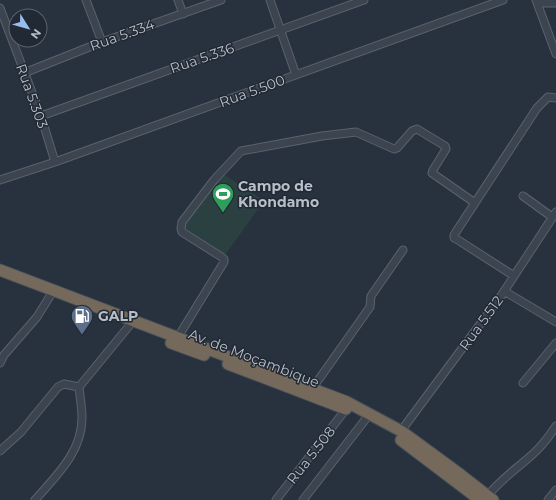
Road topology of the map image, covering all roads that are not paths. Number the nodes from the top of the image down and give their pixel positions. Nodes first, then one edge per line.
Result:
1 (86, 0) edge
2 (178, 0) edge
3 (221, 0) edge
4 (270, 0) edge
5 (364, 0) edge
6 (503, 0) edge
7 (537, 1) edge
8 (556, 3) edge
9 (0, 8) edge
10 (183, 14) junction
11 (280, 31) junction
12 (102, 42) junction
13 (556, 54) edge
14 (24, 73) junction
15 (296, 75) junction
16 (556, 98) edge
17 (41, 116) junction
18 (56, 162) junction
19 (0, 180) edge
20 (523, 196) dead end
21 (475, 203) junction
22 (554, 215) edge
23 (403, 250) dead end
24 (0, 270) edge
25 (514, 276) junction
26 (0, 277) edge
27 (504, 291) junction
28 (50, 296) junction
29 (555, 319) edge
30 (129, 326) junction
31 (178, 337) junction
32 (556, 344) edge
33 (0, 363) edge
34 (523, 383) dead end
35 (79, 387) junction
36 (312, 389) junction
37 (346, 409) junction
38 (365, 420) junction
39 (556, 426) edge
40 (401, 431) junction
41 (0, 451) edge
42 (464, 480) junction
43 (556, 490) edge
44 (486, 499) edge
45 (35, 500) edge
46 (276, 500) edge
47 (303, 500) edge
48 (548, 500) edge

1 - 12 street
2 - 10 street
3 - 10 street, Rua 5.334
4 - 11 street
5 - 11 street, Rua 5.336
6 - 15 street, Rua 5.500
7 - 8 street
7 - 13 street
9 - 14 street, Rua 5.303
10 - 12 street, Rua 5.334
11 - 15 street
11 - 17 street, Rua 5.336
12 - 14 street, Rua 5.334
14 - 17 street, Rua 5.303
15 - 18 street, Rua 5.500
16 - 21 street
17 - 18 street, Rua 5.303
18 - 19 street, Rua 5.500
20 - 22 street
21 - 25 street
21 - 31 street
22 - 25 street, Rua 5.512
23 - 36 street
24 - 31 highway, Av. de Moçambique
25 - 27 street, Rua 5.512
26 - 28 highway, Av. de Moçambique
27 - 29 street
27 - 40 street, Rua 5.512
28 - 30 highway, Av. de Moçambique
28 - 33 street
30 - 35 street
30 - 37 highway, Av. de Moçambique
31 - 36 highway, Av. de Moçambique
32 - 34 street
35 - 41 street
35 - 45 street
36 - 40 highway, Av. de Moçambique
37 - 38 highway, Av. de Moçambique
37 - 46 street, Rua 5.508
38 - 42 highway, Av. de Moçambique
38 - 47 street
39 - 44 street
40 - 42 highway, Av. de Moçambique
42 - 44 highway, Av. de Moçambique
43 - 48 street

